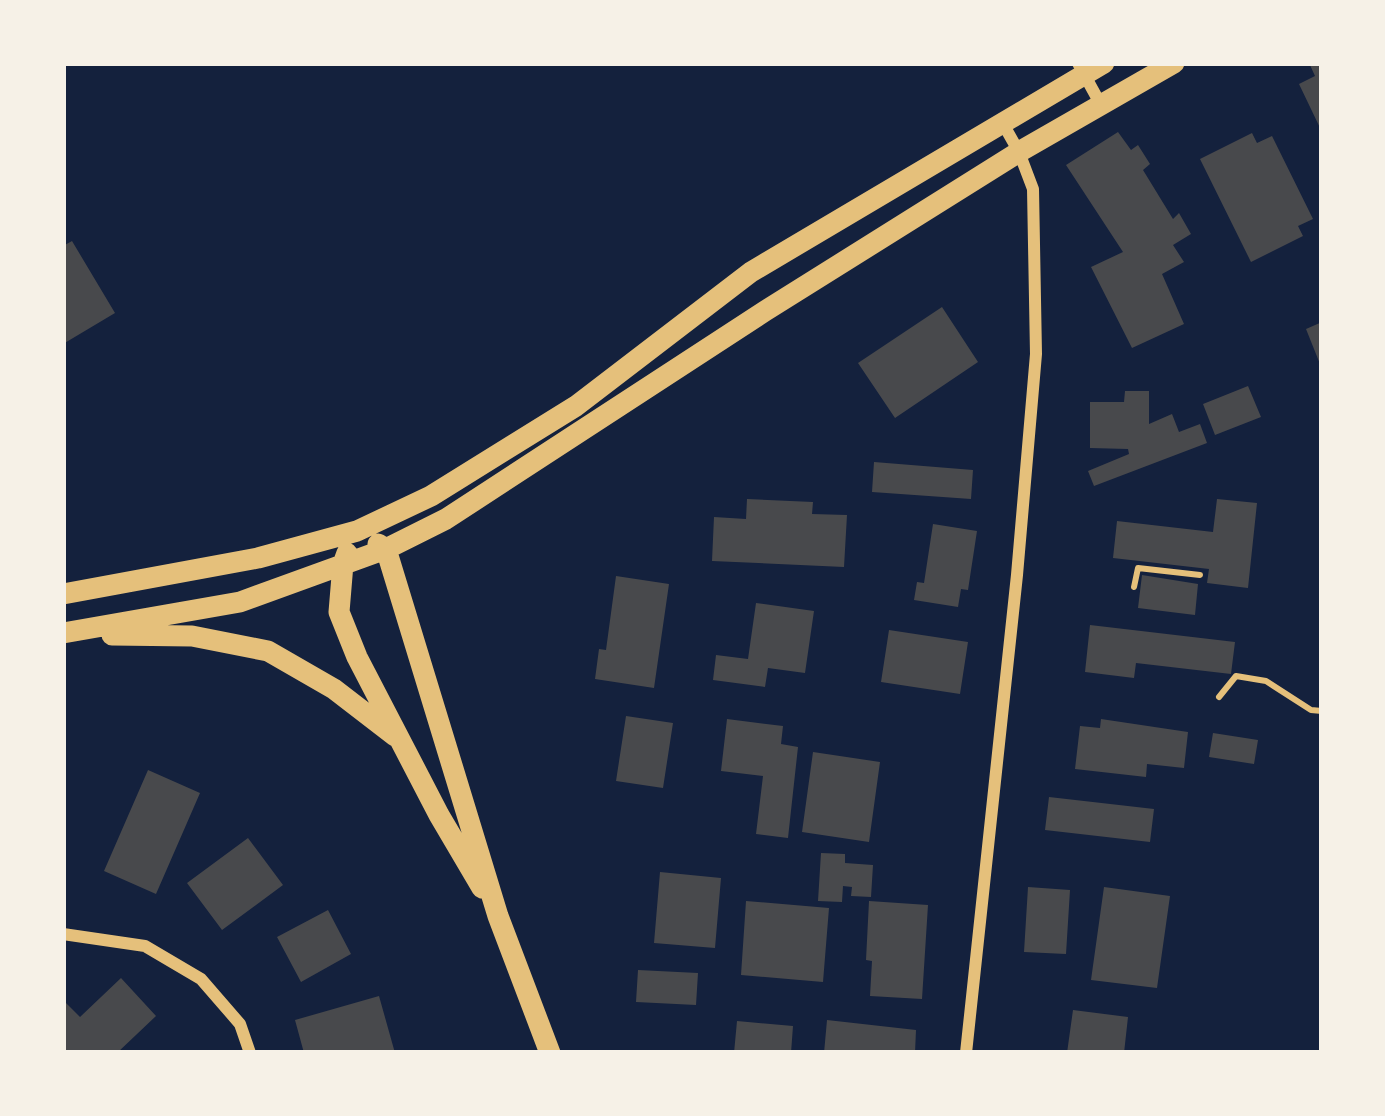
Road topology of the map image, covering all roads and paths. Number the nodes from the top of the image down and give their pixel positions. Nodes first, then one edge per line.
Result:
1 (1174, 63) edge
2 (1089, 67) edge
3 (1101, 105) junction
4 (1002, 122) junction
5 (1019, 152) junction
6 (357, 530) junction
7 (386, 549) junction
8 (343, 565) junction
9 (1200, 575) dead end
10 (1134, 587) dead end
11 (63, 594) edge
12 (63, 634) edge
13 (1219, 697) dead end
14 (1322, 712) edge
15 (404, 744) junction
16 (498, 916) junction
17 (63, 934) edge
18 (250, 1053) edge
19 (550, 1053) edge
20 (966, 1053) edge

1 - 3 street
2 - 3 street
2 - 4 street
3 - 5 street
4 - 5 street
4 - 6 street
5 - 7 street
5 - 20 street
6 - 7 street
6 - 8 street
6 - 11 street
7 - 8 street
7 - 16 street
8 - 12 street
8 - 15 street
9 - 10 path
12 - 15 street
13 - 14 path
15 - 16 street
16 - 19 street
17 - 18 street

